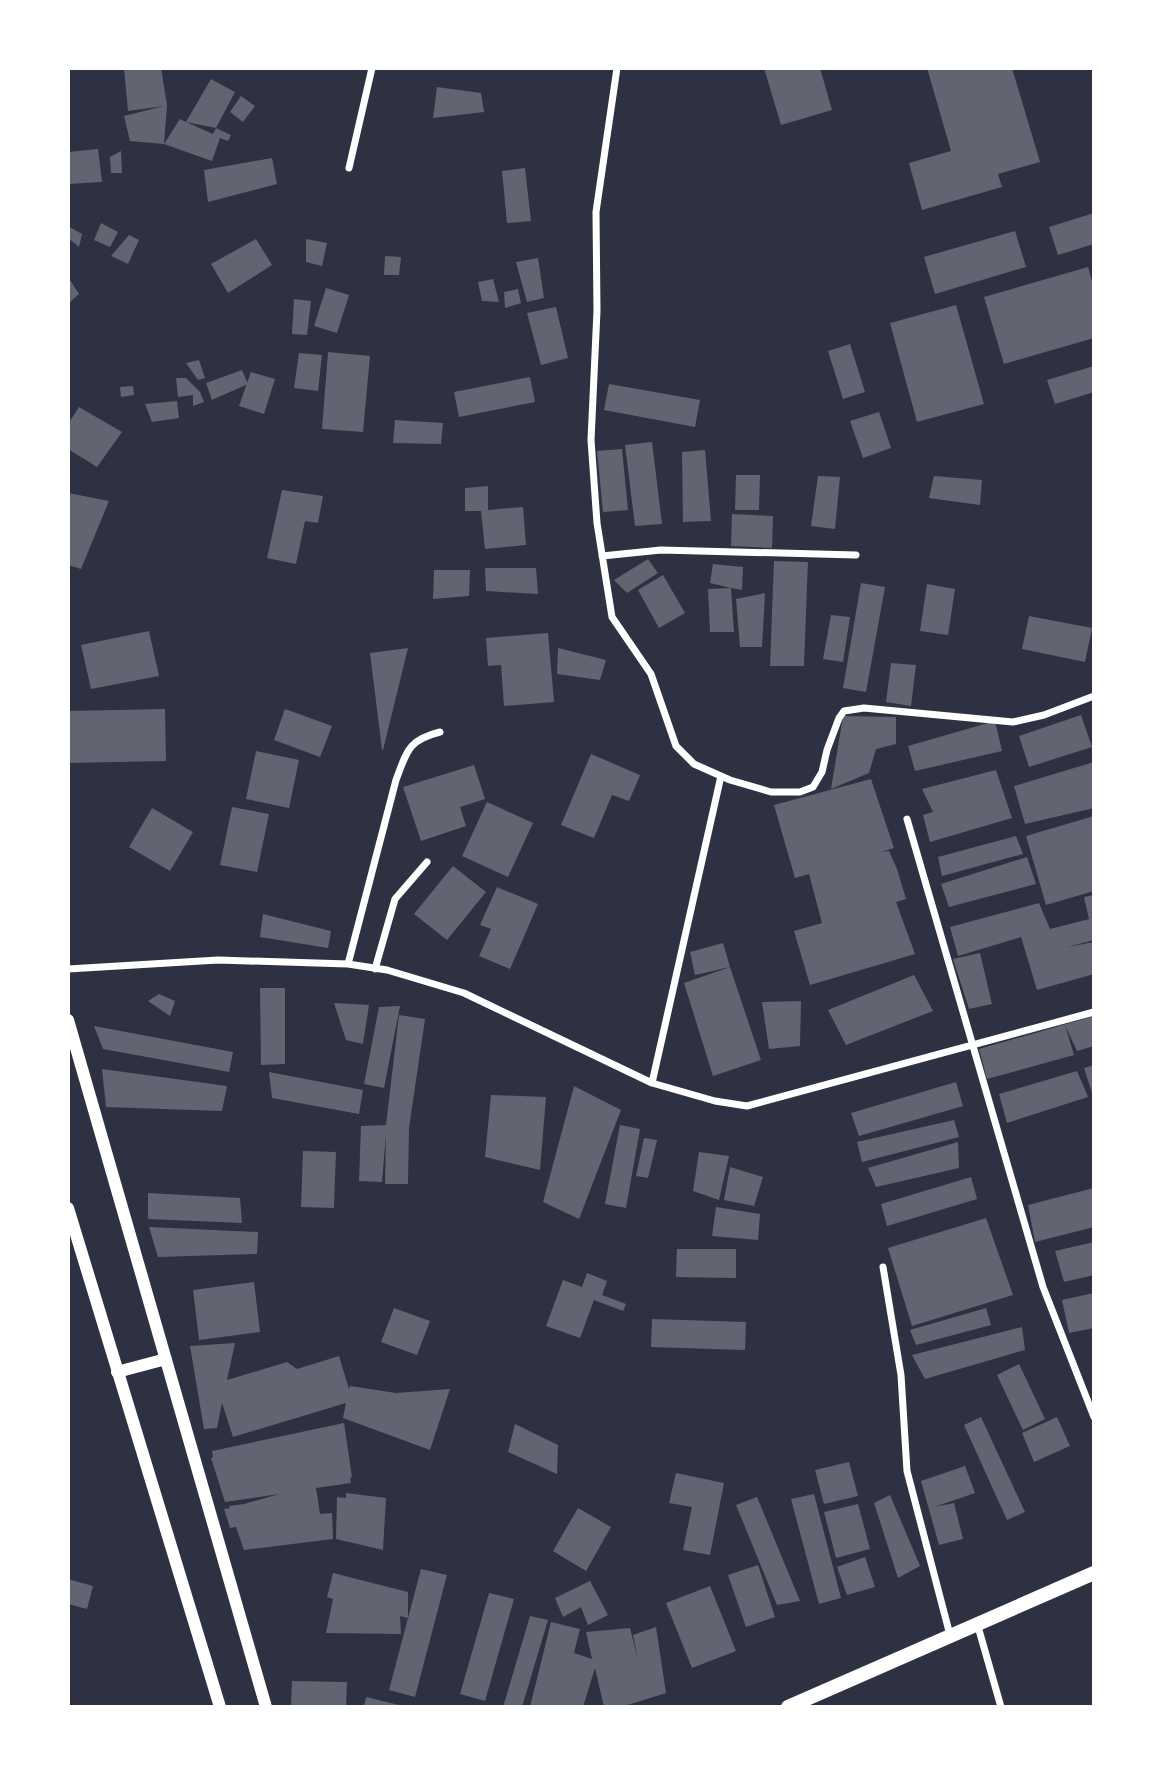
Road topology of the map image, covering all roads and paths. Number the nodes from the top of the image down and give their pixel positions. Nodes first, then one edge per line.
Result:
1 (372, 68) edge
2 (617, 68) edge
3 (349, 168) dead end
4 (856, 555) dead end
5 (602, 556) junction
6 (1094, 696) edge
7 (440, 732) dead end
8 (721, 776) junction
9 (907, 819) dead end
10 (427, 862) dead end
11 (348, 964) junction
12 (375, 968) junction
13 (68, 969) edge
14 (1094, 1012) edge
15 (68, 1020) edge
16 (974, 1044) junction
17 (652, 1083) junction
18 (68, 1208) edge
19 (883, 1267) dead end
20 (166, 1359) junction
21 (117, 1372) junction
22 (1094, 1418) edge
23 (1094, 1573) edge
24 (977, 1622) junction
25 (950, 1635) junction
26 (220, 1707) edge
27 (266, 1707) edge
28 (788, 1707) edge
29 (1001, 1707) edge

1 - 3 street
2 - 5 street
4 - 5 street
5 - 8 street
6 - 8 street
7 - 11 street
8 - 17 street
9 - 16 street
10 - 12 street
11 - 12 street
11 - 13 street
12 - 17 street
14 - 16 street
15 - 20 street
16 - 17 street
16 - 22 street
18 - 21 street
19 - 25 street
20 - 21 street
20 - 27 street
21 - 26 street
23 - 24 main road
24 - 25 main road
24 - 29 street
25 - 28 main road

